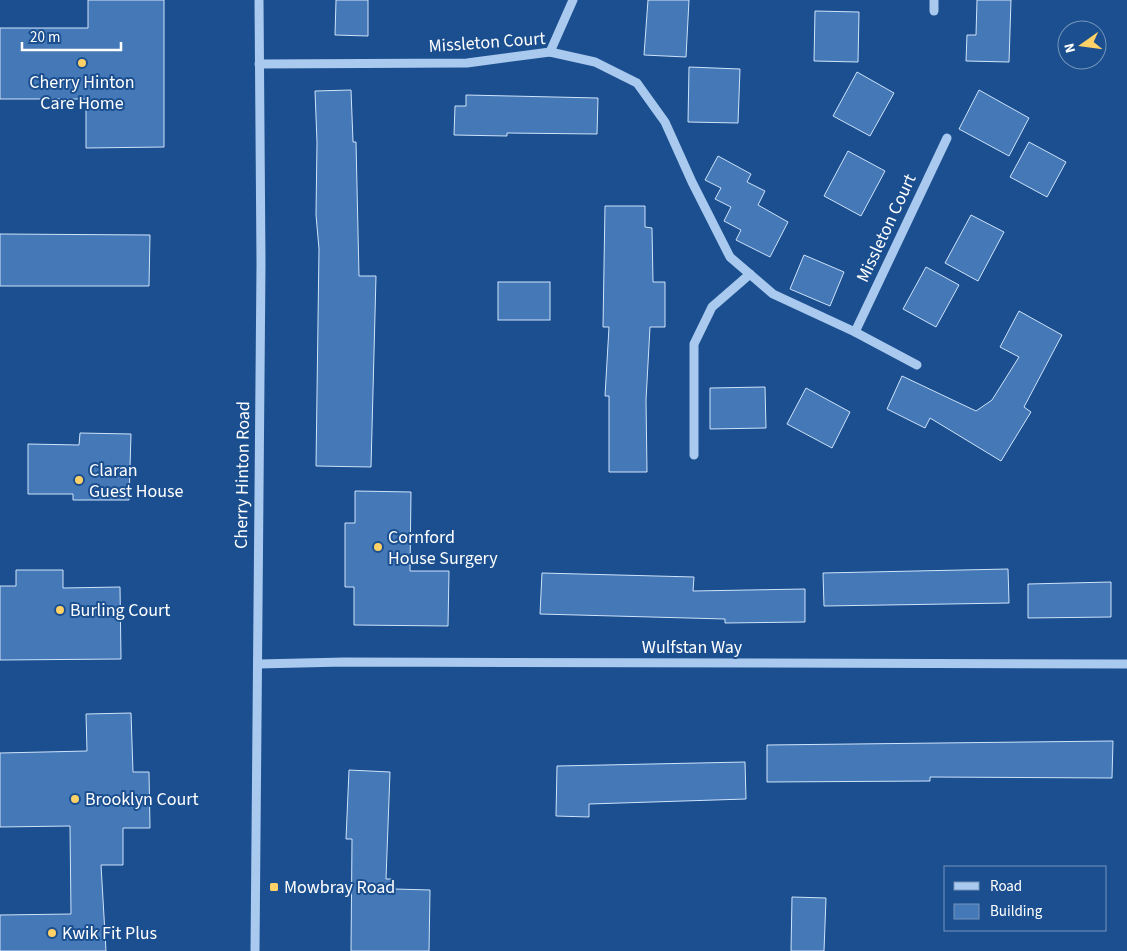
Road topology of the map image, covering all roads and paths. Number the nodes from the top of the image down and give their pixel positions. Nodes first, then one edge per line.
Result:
1 (259, 0) edge
2 (573, 0) edge
3 (934, 0) edge
4 (934, 11) dead end
5 (550, 52) junction
6 (260, 64) junction
7 (947, 138) dead end
8 (750, 274) junction
9 (855, 332) junction
10 (917, 365) dead end
11 (694, 455) dead end
12 (258, 664) junction
13 (1127, 664) edge
14 (255, 951) edge

1 - 6 street, Cherry Hinton Road
2 - 5 street
3 - 4 street
5 - 6 street, Missleton Court
5 - 8 street, Missleton Court
6 - 12 street, Cherry Hinton Road
7 - 9 street, Missleton Court
8 - 9 street, Missleton Court
8 - 11 street
9 - 10 street, Missleton Court
12 - 13 street, Wulfstan Way
12 - 14 street, Cherry Hinton Road

